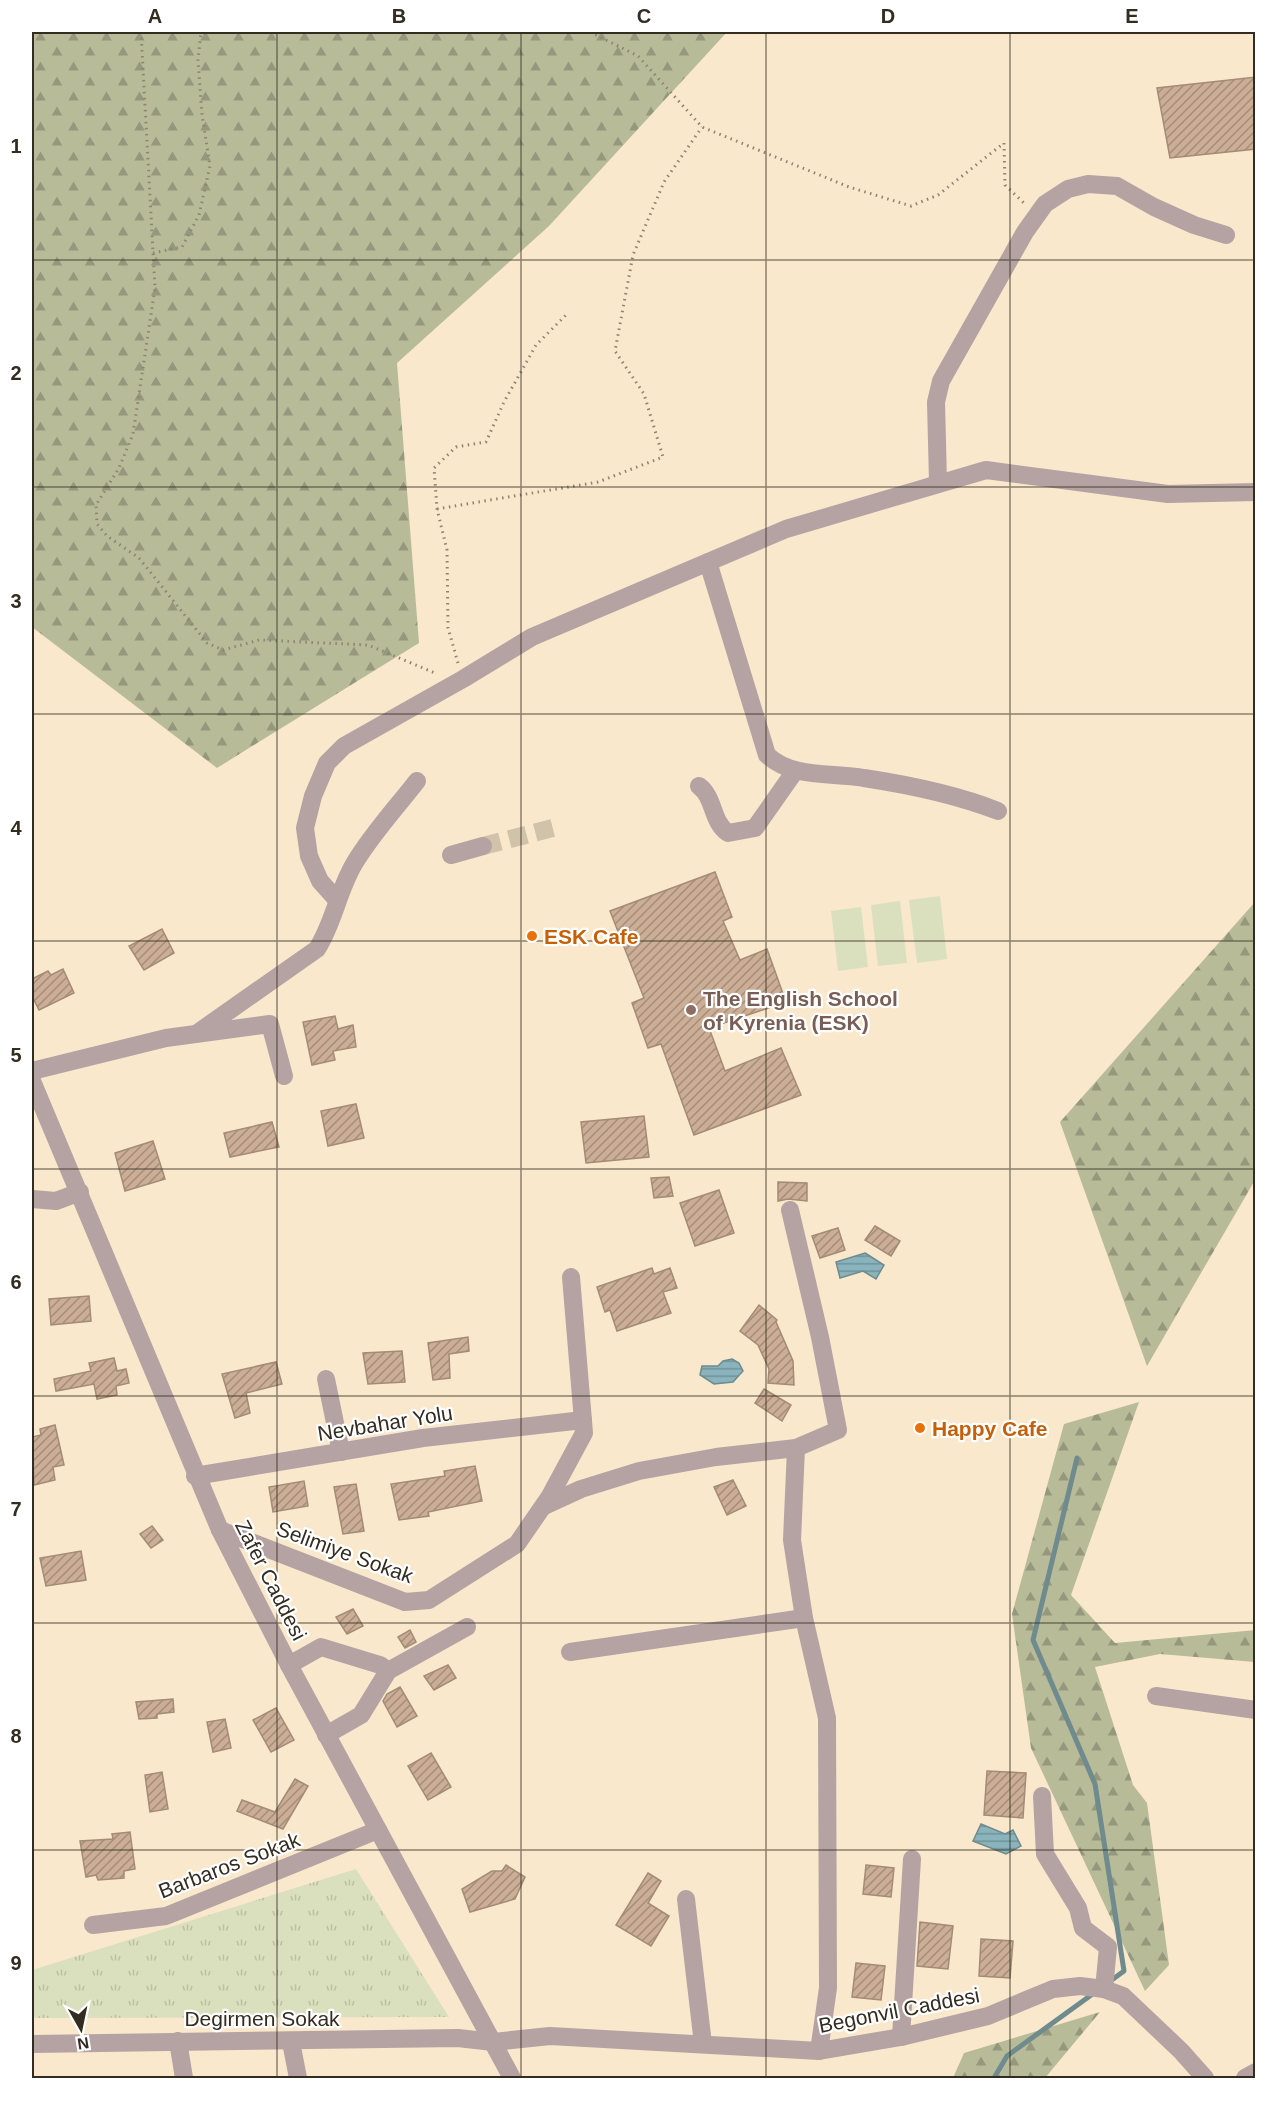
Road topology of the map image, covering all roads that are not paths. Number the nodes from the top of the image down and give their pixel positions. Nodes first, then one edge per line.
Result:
1 (1226, 235) dead end
2 (938, 482) junction
3 (1256, 492) edge
4 (708, 562) junction
5 (795, 771) junction
6 (417, 781) dead end
7 (699, 786) dead end
8 (998, 811) dead end
9 (483, 846) tunnel mouth
10 (451, 855) dead end
11 (337, 900) junction
12 (196, 1034) junction
13 (32, 1071) edge
14 (284, 1076) dead end
15 (32, 1081) edge
16 (81, 1192) junction
17 (32, 1199) edge
18 (790, 1210) dead end
19 (571, 1277) dead end
20 (326, 1379) dead end
21 (584, 1420) junction
22 (796, 1448) junction
23 (341, 1452) junction
24 (195, 1476) junction
25 (542, 1507) junction
26 (220, 1530) junction
27 (804, 1618) junction
28 (467, 1627) dead end
29 (570, 1652) dead end
30 (289, 1665) junction
31 (388, 1671) junction
32 (1156, 1696) dead end
33 (1256, 1710) edge
34 (326, 1735) junction
35 (1042, 1796) dead end
36 (378, 1830) junction
37 (912, 1859) dead end
38 (686, 1899) dead end
39 (93, 1925) dead end
40 (1104, 1989) junction
41 (901, 2037) junction
42 (178, 2040) junction
43 (291, 2042) junction
44 (493, 2042) junction
45 (32, 2044) edge
46 (703, 2044) junction
47 (819, 2051) junction
48 (1256, 2072) edge
49 (1208, 2077) edge
50 (184, 2079) edge
51 (298, 2079) edge
52 (512, 2079) edge
53 (1245, 2079) edge

1 - 2 street
2 - 3 street
2 - 4 street
4 - 5 street
4 - 11 street
5 - 7 street
5 - 8 street
6 - 11 street
9 - 10 street
11 - 12 street
12 - 13 street
12 - 14 street
15 - 16 street, Zafer Caddesi
16 - 17 street
16 - 24 street, Zafer Caddesi
18 - 22 street
19 - 21 street, Selimiye Sokak
20 - 23 street
21 - 23 street, Nevbahar Yolu
21 - 25 street, Selimiye Sokak
22 - 25 street
22 - 27 street
23 - 24 street, Nevbahar Yolu
24 - 26 street, Zafer Caddesi
25 - 26 street, Selimiye Sokak
26 - 30 street, Zafer Caddesi
27 - 29 street
27 - 47 street
28 - 31 street
30 - 31 street
30 - 34 street, Zafer Caddesi
31 - 34 street
32 - 33 street
34 - 36 street, Zafer Caddesi
35 - 40 street
36 - 39 street, Barbaros Sokak
36 - 44 street, Zafer Caddesi
37 - 41 street
38 - 46 street
40 - 41 street, Begonvil Caddesi
40 - 49 street, Begonvil Caddesi
41 - 47 street, Begonvil Caddesi
42 - 43 street, Degirmen Sokak
42 - 45 street, Degirmen Sokak
42 - 50 street
43 - 44 street, Degirmen Sokak
43 - 51 street
44 - 46 street, Begonvil Caddesi
44 - 52 street, Zafer Caddesi
46 - 47 street, Begonvil Caddesi
48 - 53 street

